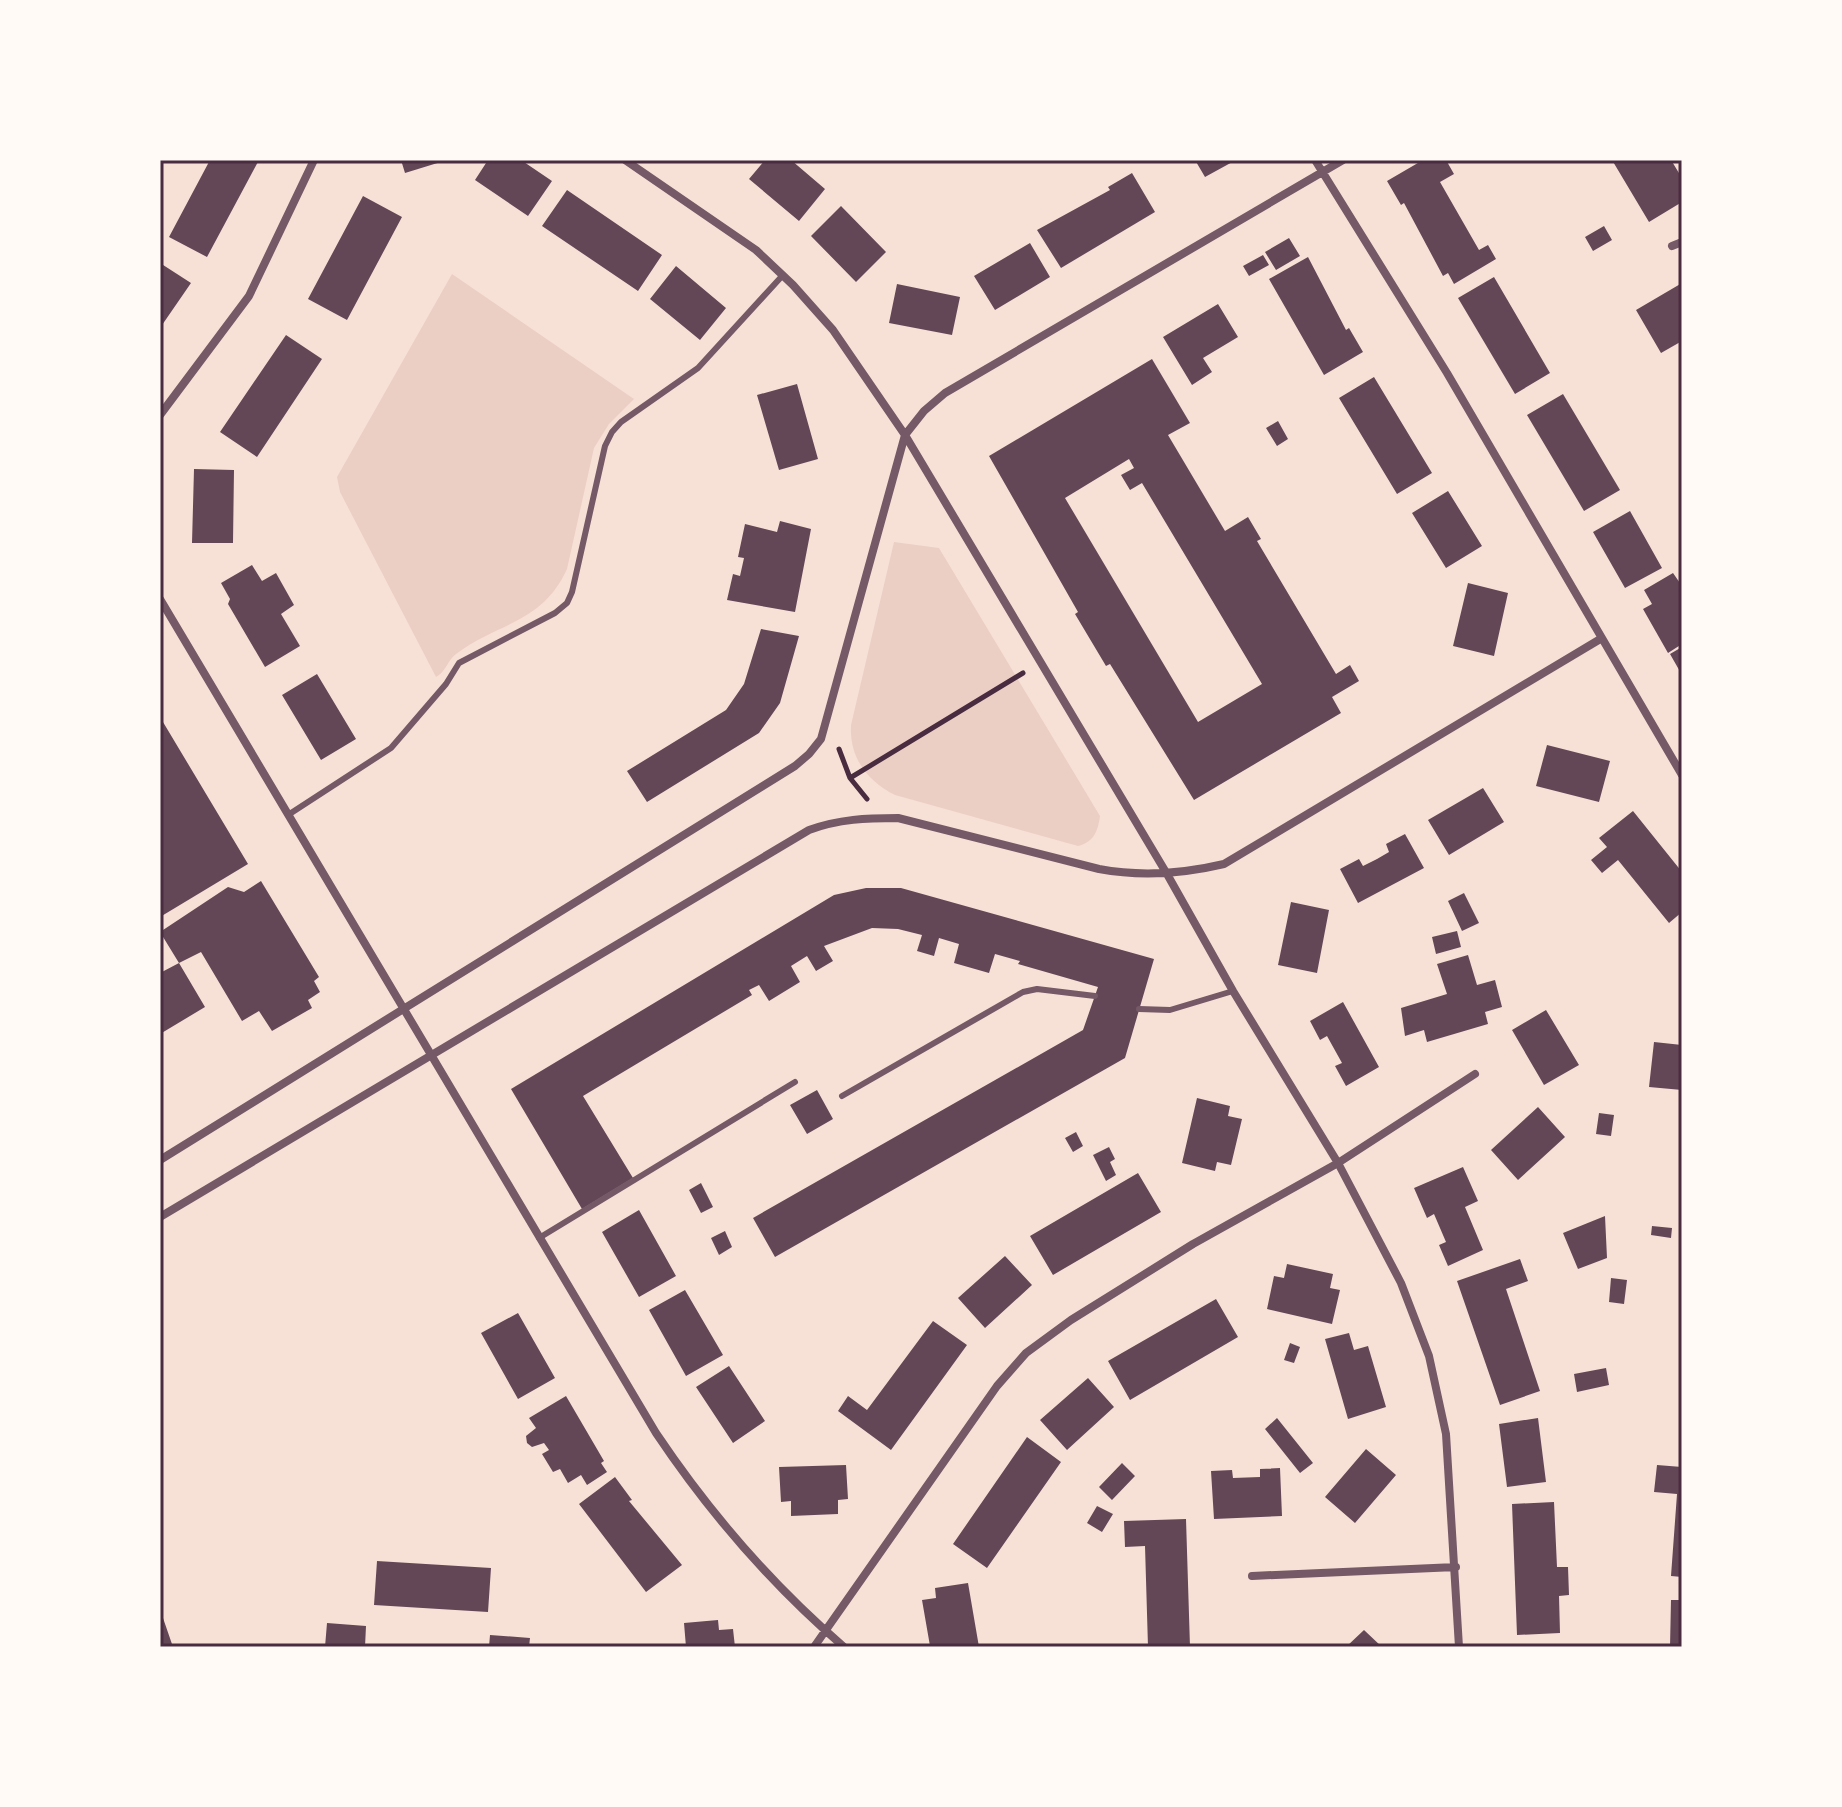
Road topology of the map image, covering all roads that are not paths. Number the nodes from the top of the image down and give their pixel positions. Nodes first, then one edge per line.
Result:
1 (314, 160) edge
2 (625, 160) edge
3 (1315, 160) edge
4 (1343, 160) edge
5 (1323, 172) junction
6 (1682, 242) edge
7 (1672, 246) dead end
8 (783, 275) junction
9 (160, 415) edge
10 (905, 435) junction
11 (160, 599) edge
12 (1602, 638) junction
13 (1682, 775) edge
14 (288, 815) junction
15 (1167, 874) junction
16 (1233, 991) junction
17 (1095, 996) dead end
18 (1139, 1009) dead end
19 (404, 1011) junction
20 (432, 1057) junction
21 (1475, 1074) dead end
22 (795, 1082) dead end
23 (842, 1096) dead end
24 (160, 1160) edge
25 (1338, 1163) junction
26 (160, 1217) edge
27 (539, 1238) junction
28 (1456, 1567) junction
29 (1252, 1576) dead end
30 (825, 1631) junction
31 (814, 1647) edge
32 (844, 1647) edge
33 (1459, 1647) edge

1 - 9 street
2 - 8 street
3 - 5 street
4 - 5 street
5 - 10 street
5 - 12 street
6 - 7 street
8 - 10 street
8 - 14 lane
10 - 15 street
10 - 19 street
11 - 14 street
12 - 13 street
12 - 15 street
14 - 19 street
15 - 16 street
15 - 20 street
16 - 18 lane
16 - 25 street
17 - 23 lane
19 - 20 street
19 - 24 street
20 - 26 street
20 - 27 street
21 - 25 street
22 - 27 lane
25 - 28 street
25 - 30 street
27 - 30 street
28 - 29 street
28 - 33 street
30 - 31 street
30 - 32 street

